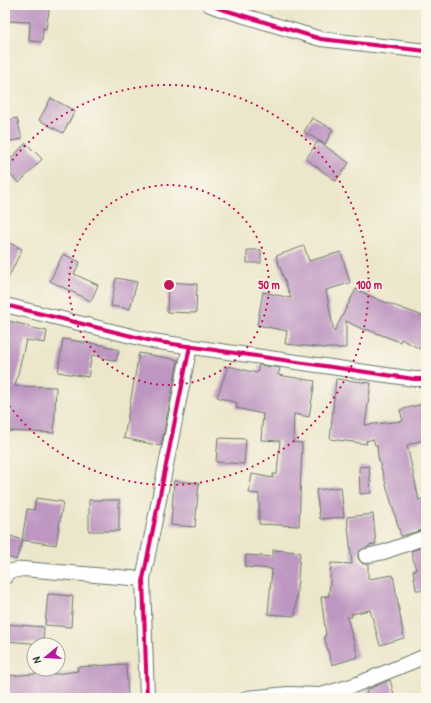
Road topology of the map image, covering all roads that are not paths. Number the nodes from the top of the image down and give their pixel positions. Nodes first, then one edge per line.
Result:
1 (210, 5) edge
2 (426, 51) edge
3 (5, 305) edge
4 (190, 346) junction
5 (426, 379) edge
6 (426, 537) edge
7 (366, 556) dead end
8 (5, 577) edge
9 (143, 579) junction
10 (426, 656) edge
11 (147, 698) edge
12 (247, 698) edge

1 - 2 street
3 - 4 street
4 - 5 street
4 - 9 street
6 - 7 street
8 - 9 street
9 - 11 street
10 - 12 street

